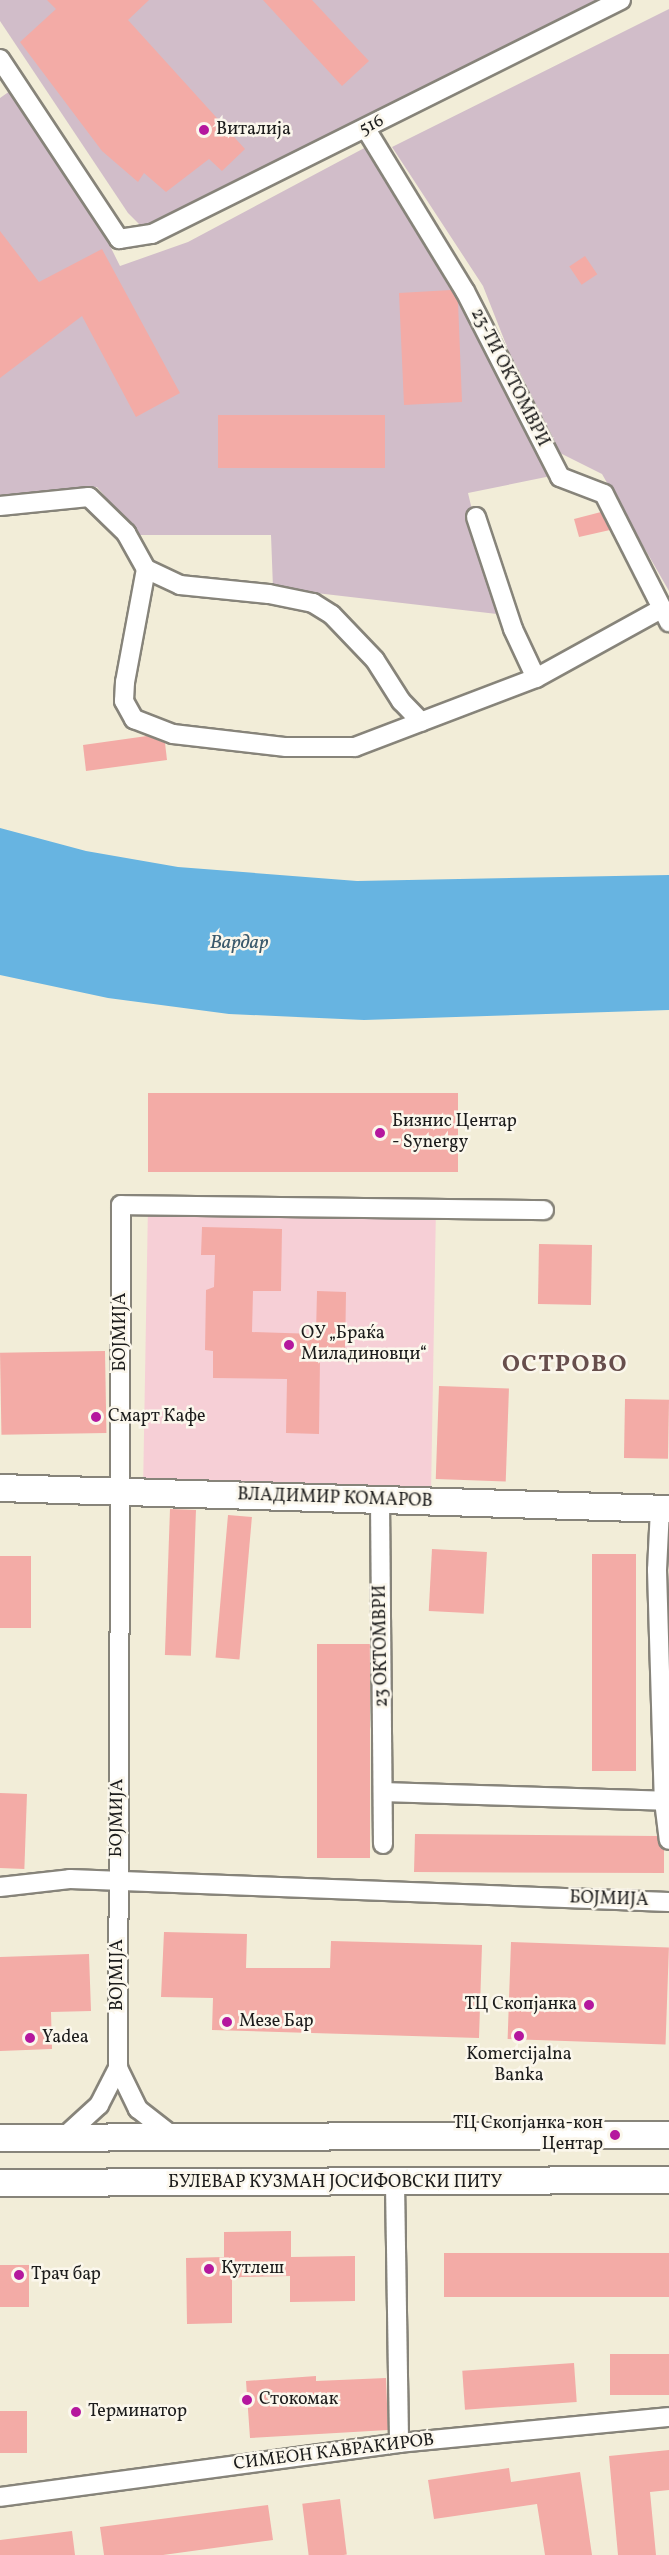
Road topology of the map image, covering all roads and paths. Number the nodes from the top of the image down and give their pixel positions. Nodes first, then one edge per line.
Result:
1 (621, 0) edge
2 (0, 60) edge
3 (366, 129) junction
4 (0, 506) edge
5 (476, 518) dead end
6 (147, 569) junction
7 (665, 615) edge
8 (537, 678) junction
9 (421, 722) junction
10 (544, 1210) dead end
11 (0, 1488) edge
12 (122, 1490) junction
13 (380, 1502) junction
14 (665, 1509) edge
15 (664, 1613) edge
16 (384, 1791) junction
17 (664, 1802) junction
18 (669, 1840) edge
19 (383, 1844) dead end
20 (117, 1881) junction
21 (0, 1887) edge
22 (669, 1902) edge
23 (118, 2068) junction
24 (669, 2135) edge
25 (174, 2137) junction
26 (0, 2138) edge
27 (63, 2138) junction
28 (669, 2180) edge
29 (0, 2183) edge
30 (395, 2184) junction
31 (669, 2417) edge
32 (399, 2443) junction
33 (0, 2497) edge

1 - 3 street, 516
2 - 3 street, 516
3 - 7 street, 23-ТИ ОКТОМВРИ
4 - 6 street
5 - 8 street
6 - 9 street
6 - 9 street, 23-ТИ ОКТОМВРИ
7 - 8 street, 23-ТИ ОКТОМВРИ
8 - 9 street, 23-ТИ ОКТОМВРИ
10 - 12 street, БОЈМИЈА
11 - 12 street, ВЛАДИМИР КОМАРОВ
12 - 13 street, ВЛАДИМИР КОМАРОВ
12 - 20 street, БОЈМИЈА
13 - 14 street, ВЛАДИМИР КОМАРОВ
13 - 16 street, 23 ОКТОМВРИ
14 - 15 street
15 - 17 street
16 - 17 street
16 - 19 street, 23 ОКТОМВРИ
17 - 18 street
20 - 21 street, БОЈМИЈА
20 - 22 street, БОЈМИЈА
20 - 23 street, BOJMIJA
23 - 25 street
23 - 27 street
24 - 25 street
25 - 27 street
26 - 27 street
28 - 30 street, БУЛЕВАР КУЗМАН ЈОСИФОВСКИ ПИТУ
29 - 30 street, БУЛЕВАР КУЗМАН ЈОСИФОВСКИ ПИТУ
30 - 32 street
31 - 32 street, СИМЕОН КАВРАКИРОВ
32 - 33 street, СИМЕОН КАВРАКИРОВ

